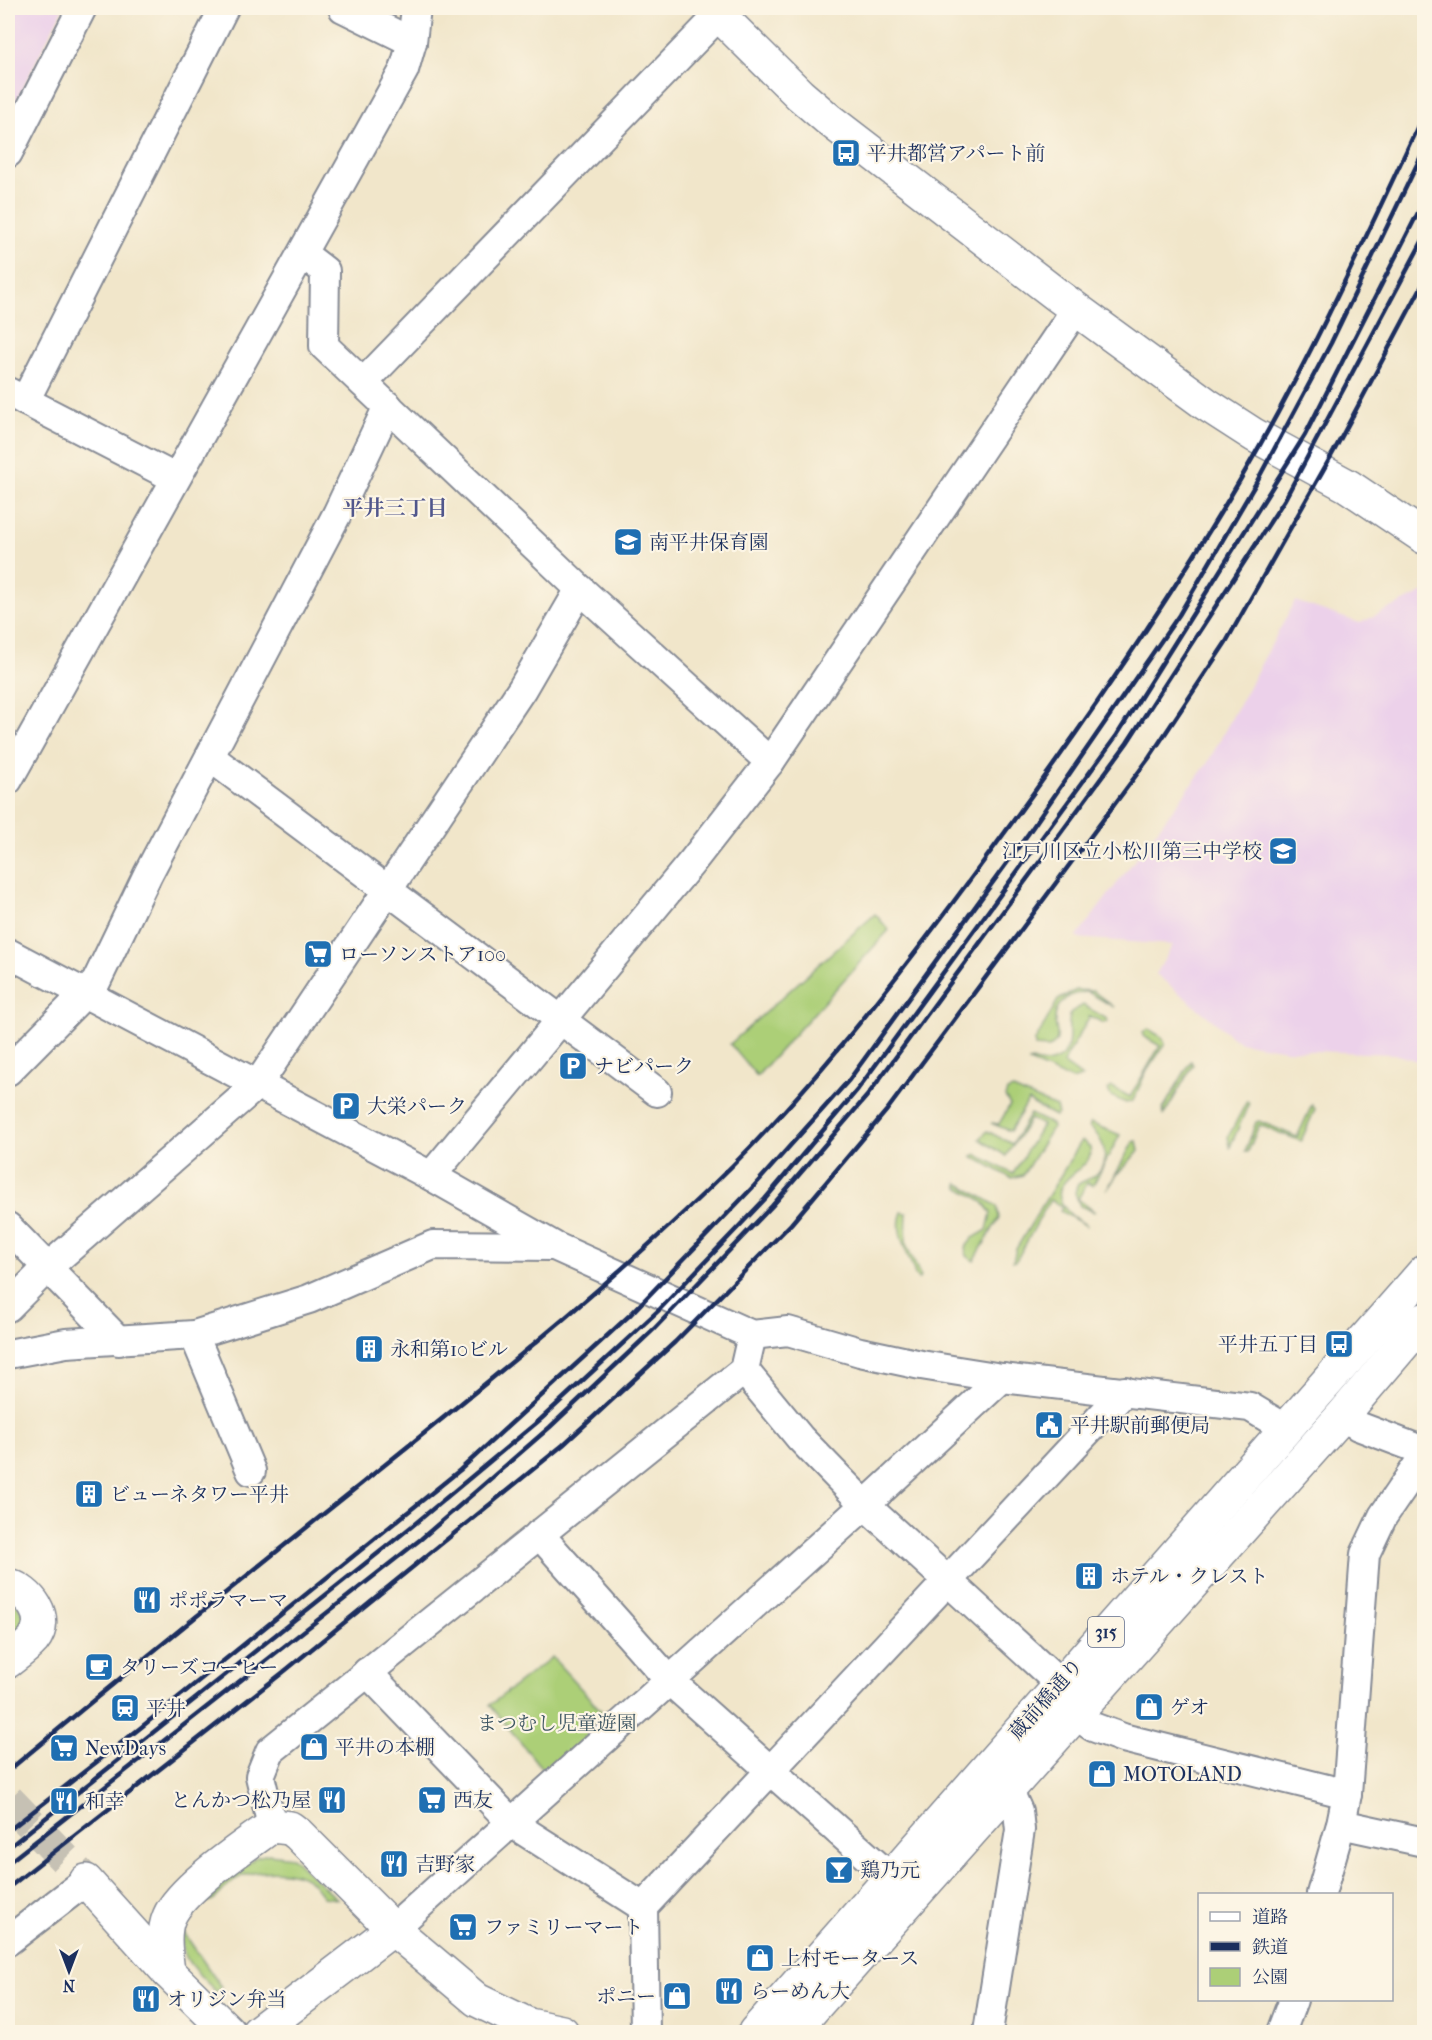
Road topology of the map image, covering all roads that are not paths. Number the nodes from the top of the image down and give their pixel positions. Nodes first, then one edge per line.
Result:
1 (82, 8) edge
2 (224, 8) edge
3 (343, 8) edge
4 (416, 8) edge
5 (716, 11) edge
6 (412, 42) junction
7 (8, 153) edge
8 (303, 254) junction
9 (1076, 309) junction
10 (363, 383) junction
11 (16, 397) edge
12 (388, 406) junction
13 (175, 478) junction
14 (1425, 537) edge
15 (580, 589) junction
16 (210, 757) junction
17 (770, 762) junction
18 (8, 780) edge
19 (387, 889) junction
20 (8, 953) edge
21 (86, 994) junction
22 (561, 1020) junction
23 (8, 1071) edge
24 (258, 1084) junction
25 (657, 1092) dead end
26 (431, 1176) junction
27 (8, 1227) edge
28 (554, 1246) junction
29 (47, 1268) junction
30 (1425, 1272) edge
31 (8, 1307) edge
32 (1425, 1320) edge
33 (194, 1335) junction
34 (752, 1335) junction
35 (118, 1341) junction
36 (8, 1354) edge
37 (744, 1370) junction
38 (1002, 1378) junction
39 (1125, 1391) junction
40 (1342, 1416) junction
41 (1286, 1428) junction
42 (1425, 1454) edge
43 (251, 1471) dead end
44 (865, 1506) junction
45 (539, 1534) junction
46 (948, 1579) junction
47 (8, 1585) edge
48 (8, 1661) edge
49 (367, 1672) junction
50 (670, 1681) junction
51 (1060, 1683) junction
52 (1076, 1715) junction
53 (771, 1770) junction
54 (1009, 1791) junction
55 (1347, 1794) junction
56 (513, 1824) junction
57 (1341, 1824) junction
58 (272, 1826) junction
59 (1425, 1842) edge
60 (890, 1877) junction
61 (86, 1881) junction
62 (1321, 1893) edge
63 (180, 1898) junction
64 (643, 1906) junction
65 (393, 1929) junction
66 (8, 1941) edge
67 (168, 1972) junction
68 (1293, 2001) edge
69 (229, 2032) edge
70 (258, 2032) edge
71 (562, 2032) edge
72 (645, 2032) edge
73 (755, 2032) edge
74 (792, 2032) edge
75 (988, 2032) edge
76 (1281, 2032) edge

1 - 7 street
2 - 11 street
3 - 6 street
4 - 6 street
5 - 9 street
5 - 10 street
6 - 8 street
8 - 10 street
8 - 13 street
9 - 14 street
9 - 17 street
10 - 12 street
11 - 13 street
12 - 15 street
12 - 16 street
13 - 18 street
15 - 17 street
15 - 19 street
16 - 19 street
16 - 21 street
17 - 22 street
19 - 22 street
19 - 24 street
20 - 21 street
21 - 23 street
21 - 24 street
22 - 25 street
22 - 26 street
24 - 26 street
24 - 29 street
26 - 28 street
27 - 29 street
28 - 33 street
28 - 34 street
29 - 31 street
29 - 35 street
30 - 41 street, 蔵前橋通り / 315
32 - 40 street, 蔵前橋通り / 315
33 - 35 street
33 - 43 street
34 - 37 street
34 - 38 street
35 - 36 street
37 - 44 street
37 - 45 street
38 - 39 street
38 - 44 street
39 - 41 street
39 - 46 street
40 - 42 street
40 - 52 street, 蔵前橋通り / 315
41 - 51 street, 蔵前橋通り / 315
42 - 55 street
44 - 46 street
44 - 50 street
45 - 49 street
45 - 50 street
46 - 51 street
46 - 53 street
47 - 48 street
49 - 56 street
49 - 58 street
50 - 53 street
50 - 56 street
51 - 60 street, 蔵前橋通り / 315
52 - 54 street, 蔵前橋通り / 315
52 - 55 street
53 - 60 street
53 - 64 street
54 - 74 street, 蔵前橋通り / 315
54 - 75 street
55 - 57 street
56 - 64 street
56 - 65 street
57 - 59 street
57 - 62 street
58 - 63 street
58 - 65 street
60 - 73 street, 蔵前橋通り / 315
61 - 63 street
61 - 66 street
61 - 67 street
63 - 67 street
64 - 72 street
65 - 70 street
65 - 71 street
67 - 69 street
68 - 76 street

